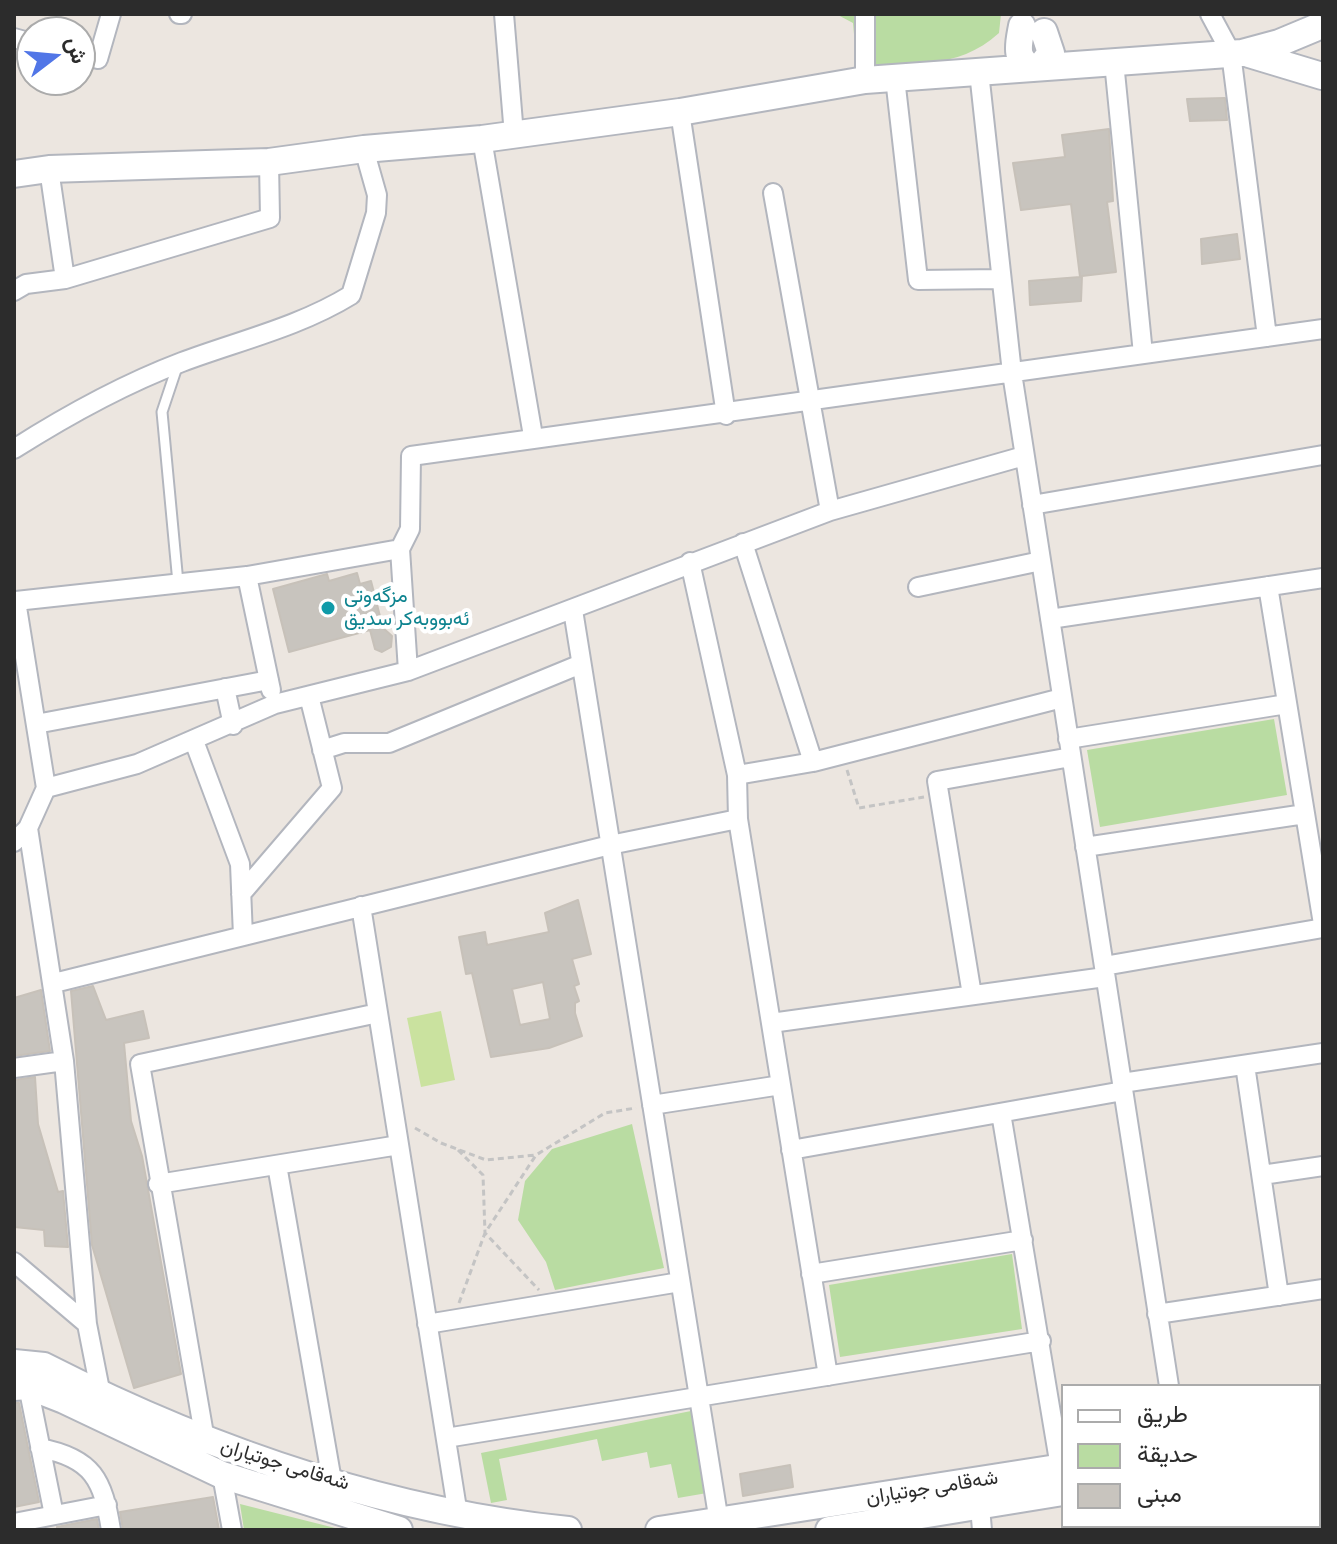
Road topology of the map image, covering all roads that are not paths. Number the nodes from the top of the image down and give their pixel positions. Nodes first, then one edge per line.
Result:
1 (111, 14) edge
2 (504, 14) edge
3 (865, 14) edge
4 (1210, 14) edge
5 (1319, 24) edge
6 (1033, 29) dead end
7 (1236, 53) junction
8 (96, 59) edge
9 (1114, 62) junction
10 (1037, 67) junction
11 (979, 72) junction
12 (1322, 76) edge
13 (895, 78) junction
14 (865, 80) junction
15 (680, 112) junction
16 (514, 135) junction
17 (482, 139) junction
18 (364, 149) junction
19 (269, 162) junction
20 (49, 169) junction
21 (14, 174) edge
22 (773, 193) dead end
23 (65, 279) junction
24 (1001, 279) junction
25 (14, 291) edge
26 (1323, 329) edge
27 (1267, 337) junction
28 (1143, 354) junction
29 (178, 364) junction
30 (1012, 373) junction
31 (810, 401) junction
32 (726, 415) junction
33 (533, 436) junction
34 (14, 449) edge
35 (1323, 455) edge
36 (1024, 456) junction
37 (1032, 505) junction
38 (830, 511) junction
39 (743, 543) junction
40 (400, 549) junction
41 (1041, 561) junction
42 (690, 562) junction
43 (247, 576) junction
44 (1323, 578) edge
45 (178, 583) junction
46 (1268, 586) junction
47 (918, 587) dead end
48 (15, 599) edge
49 (573, 610) junction
50 (1050, 619) junction
51 (581, 664) junction
52 (408, 671) junction
53 (269, 680) junction
54 (225, 688) junction
55 (309, 696) junction
56 (1062, 698) junction
57 (275, 704) junction
58 (1287, 704) junction
59 (36, 724) junction
60 (233, 725) junction
61 (194, 741) junction
62 (1070, 748) junction
63 (322, 750) junction
64 (813, 762) junction
65 (737, 775) junction
66 (46, 788) junction
67 (1305, 814) junction
68 (738, 819) junction
69 (28, 828) junction
70 (14, 842) edge
71 (610, 845) junction
72 (1085, 847) junction
73 (241, 894) junction
74 (361, 906) junction
75 (1323, 926) edge
76 (243, 936) junction
77 (1104, 971) junction
78 (54, 983) junction
79 (972, 995) junction
80 (378, 1013) junction
81 (771, 1023) junction
82 (1323, 1053) edge
83 (64, 1061) junction
84 (1245, 1065) junction
85 (14, 1068) edge
86 (781, 1085) junction
87 (1122, 1087) junction
88 (652, 1105) junction
89 (1001, 1113) junction
90 (399, 1145) junction
91 (791, 1150) junction
92 (277, 1165) junction
93 (1323, 1166) edge
94 (1262, 1175) junction
95 (158, 1184) junction
96 (1023, 1240) junction
97 (15, 1264) edge
98 (811, 1274) junction
99 (680, 1282) junction
100 (1323, 1289) edge
101 (1279, 1296) junction
102 (1157, 1314) junction
103 (87, 1324) junction
104 (427, 1324) junction
105 (1041, 1341) junction
106 (14, 1363) edge
107 (828, 1376) junction
108 (1169, 1384) edge
109 (21, 1386) edge
110 (101, 1395) junction
111 (698, 1397) junction
112 (446, 1438) junction
113 (205, 1440) junction
114 (40, 1448) junction
115 (1061, 1469) edge
116 (222, 1475) junction
117 (1061, 1475) edge
118 (1061, 1476) edge
119 (332, 1481) junction
120 (107, 1505) junction
121 (54, 1515) junction
122 (458, 1515) junction
123 (981, 1518) edge
124 (719, 1522) junction
125 (14, 1523) edge
126 (857, 1528) edge
127 (111, 1530) edge
128 (232, 1530) edge
129 (399, 1530) edge
130 (568, 1530) edge
131 (662, 1530) edge
132 (829, 1530) edge

1 - 8 street
2 - 16 street
3 - 14 street
4 - 7 street
5 - 7 main road
5 - 12 main road
6 - 10 main road
7 - 9 main road
7 - 12 main road
7 - 27 street
9 - 10 main road
9 - 28 street
10 - 11 main road
11 - 13 main road
11 - 24 street
13 - 14 main road
13 - 24 street
14 - 15 main road
15 - 16 main road
15 - 32 street
16 - 17 main road
17 - 18 main road
17 - 33 street
18 - 19 main road
18 - 29 street
19 - 20 main road
19 - 23 street
20 - 21 main road
20 - 23 street
22 - 31 street
23 - 25 street
24 - 30 street
26 - 27 street
27 - 28 street
28 - 30 street
29 - 34 street
29 - 45 lane
30 - 31 street
30 - 36 street
31 - 32 street
31 - 38 street
32 - 33 street
33 - 40 street
35 - 37 street
36 - 37 street
36 - 38 street
37 - 41 street
38 - 39 street
39 - 42 street
39 - 64 street
40 - 43 street
40 - 52 street
41 - 47 street
41 - 50 street
42 - 49 street
42 - 65 street
43 - 45 street
43 - 53 street
44 - 46 street
45 - 48 street
46 - 50 street
46 - 58 street
48 - 59 street
49 - 51 street
49 - 52 street
50 - 56 street
51 - 63 street
51 - 71 street
52 - 55 street
53 - 54 street
53 - 57 street
54 - 59 street
54 - 60 street
55 - 57 street
55 - 63 street
56 - 62 street
56 - 64 street
57 - 60 street
58 - 62 street
58 - 67 street
59 - 66 street
60 - 61 street
61 - 66 street
61 - 73 street
62 - 72 street
62 - 79 street
63 - 73 street
64 - 65 street
65 - 68 street
66 - 69 street
67 - 72 street
67 - 75 street
68 - 71 street
68 - 81 street
69 - 70 street
69 - 78 street
71 - 74 street
71 - 88 street
72 - 77 street
73 - 76 street
74 - 76 street
74 - 80 street
75 - 77 street
76 - 78 street
77 - 79 street
77 - 87 street
78 - 83 street
79 - 81 street
80 - 90 street
80 - 95 street
81 - 86 street
82 - 84 street
83 - 85 street
83 - 103 street
84 - 87 street
84 - 94 street
86 - 88 street
86 - 91 street
87 - 89 street
87 - 102 street
88 - 99 street
89 - 91 street
89 - 96 street
90 - 92 street
90 - 104 street
91 - 98 street
92 - 95 street
92 - 119 street
93 - 94 street
94 - 101 street
95 - 113 street
96 - 98 street
96 - 105 street
97 - 103 street
98 - 107 street
99 - 104 street
99 - 111 street
100 - 101 street
101 - 102 street
102 - 108 street
103 - 110 street
104 - 112 street
105 - 107 street
105 - 115 street
106 - 110 main road, شەقامی جوتیاران
107 - 111 street
109 - 114 street
109 - 116 main road, شەقامی جوتیاران
110 - 113 main road, شەقامی جوتیاران
111 - 112 street
111 - 124 street
112 - 122 street
113 - 119 main road, شەقامی جوتیاران
114 - 120 street
114 - 121 street
116 - 128 street
116 - 129 main road, شەقامی جوتیاران
117 - 124 main road, شەقامی جوتیاران
118 - 123 main road, شەقامی جوتیاران
119 - 122 main road, شەقامی جوتیاران
120 - 121 street
120 - 127 street
121 - 125 street
122 - 130 main road, شەقامی جوتیاران
123 - 126 main road, شەقامی جوتیاران
124 - 131 main road, شەقامی جوتیاران
126 - 132 main road, شەقامی جوتیاران

